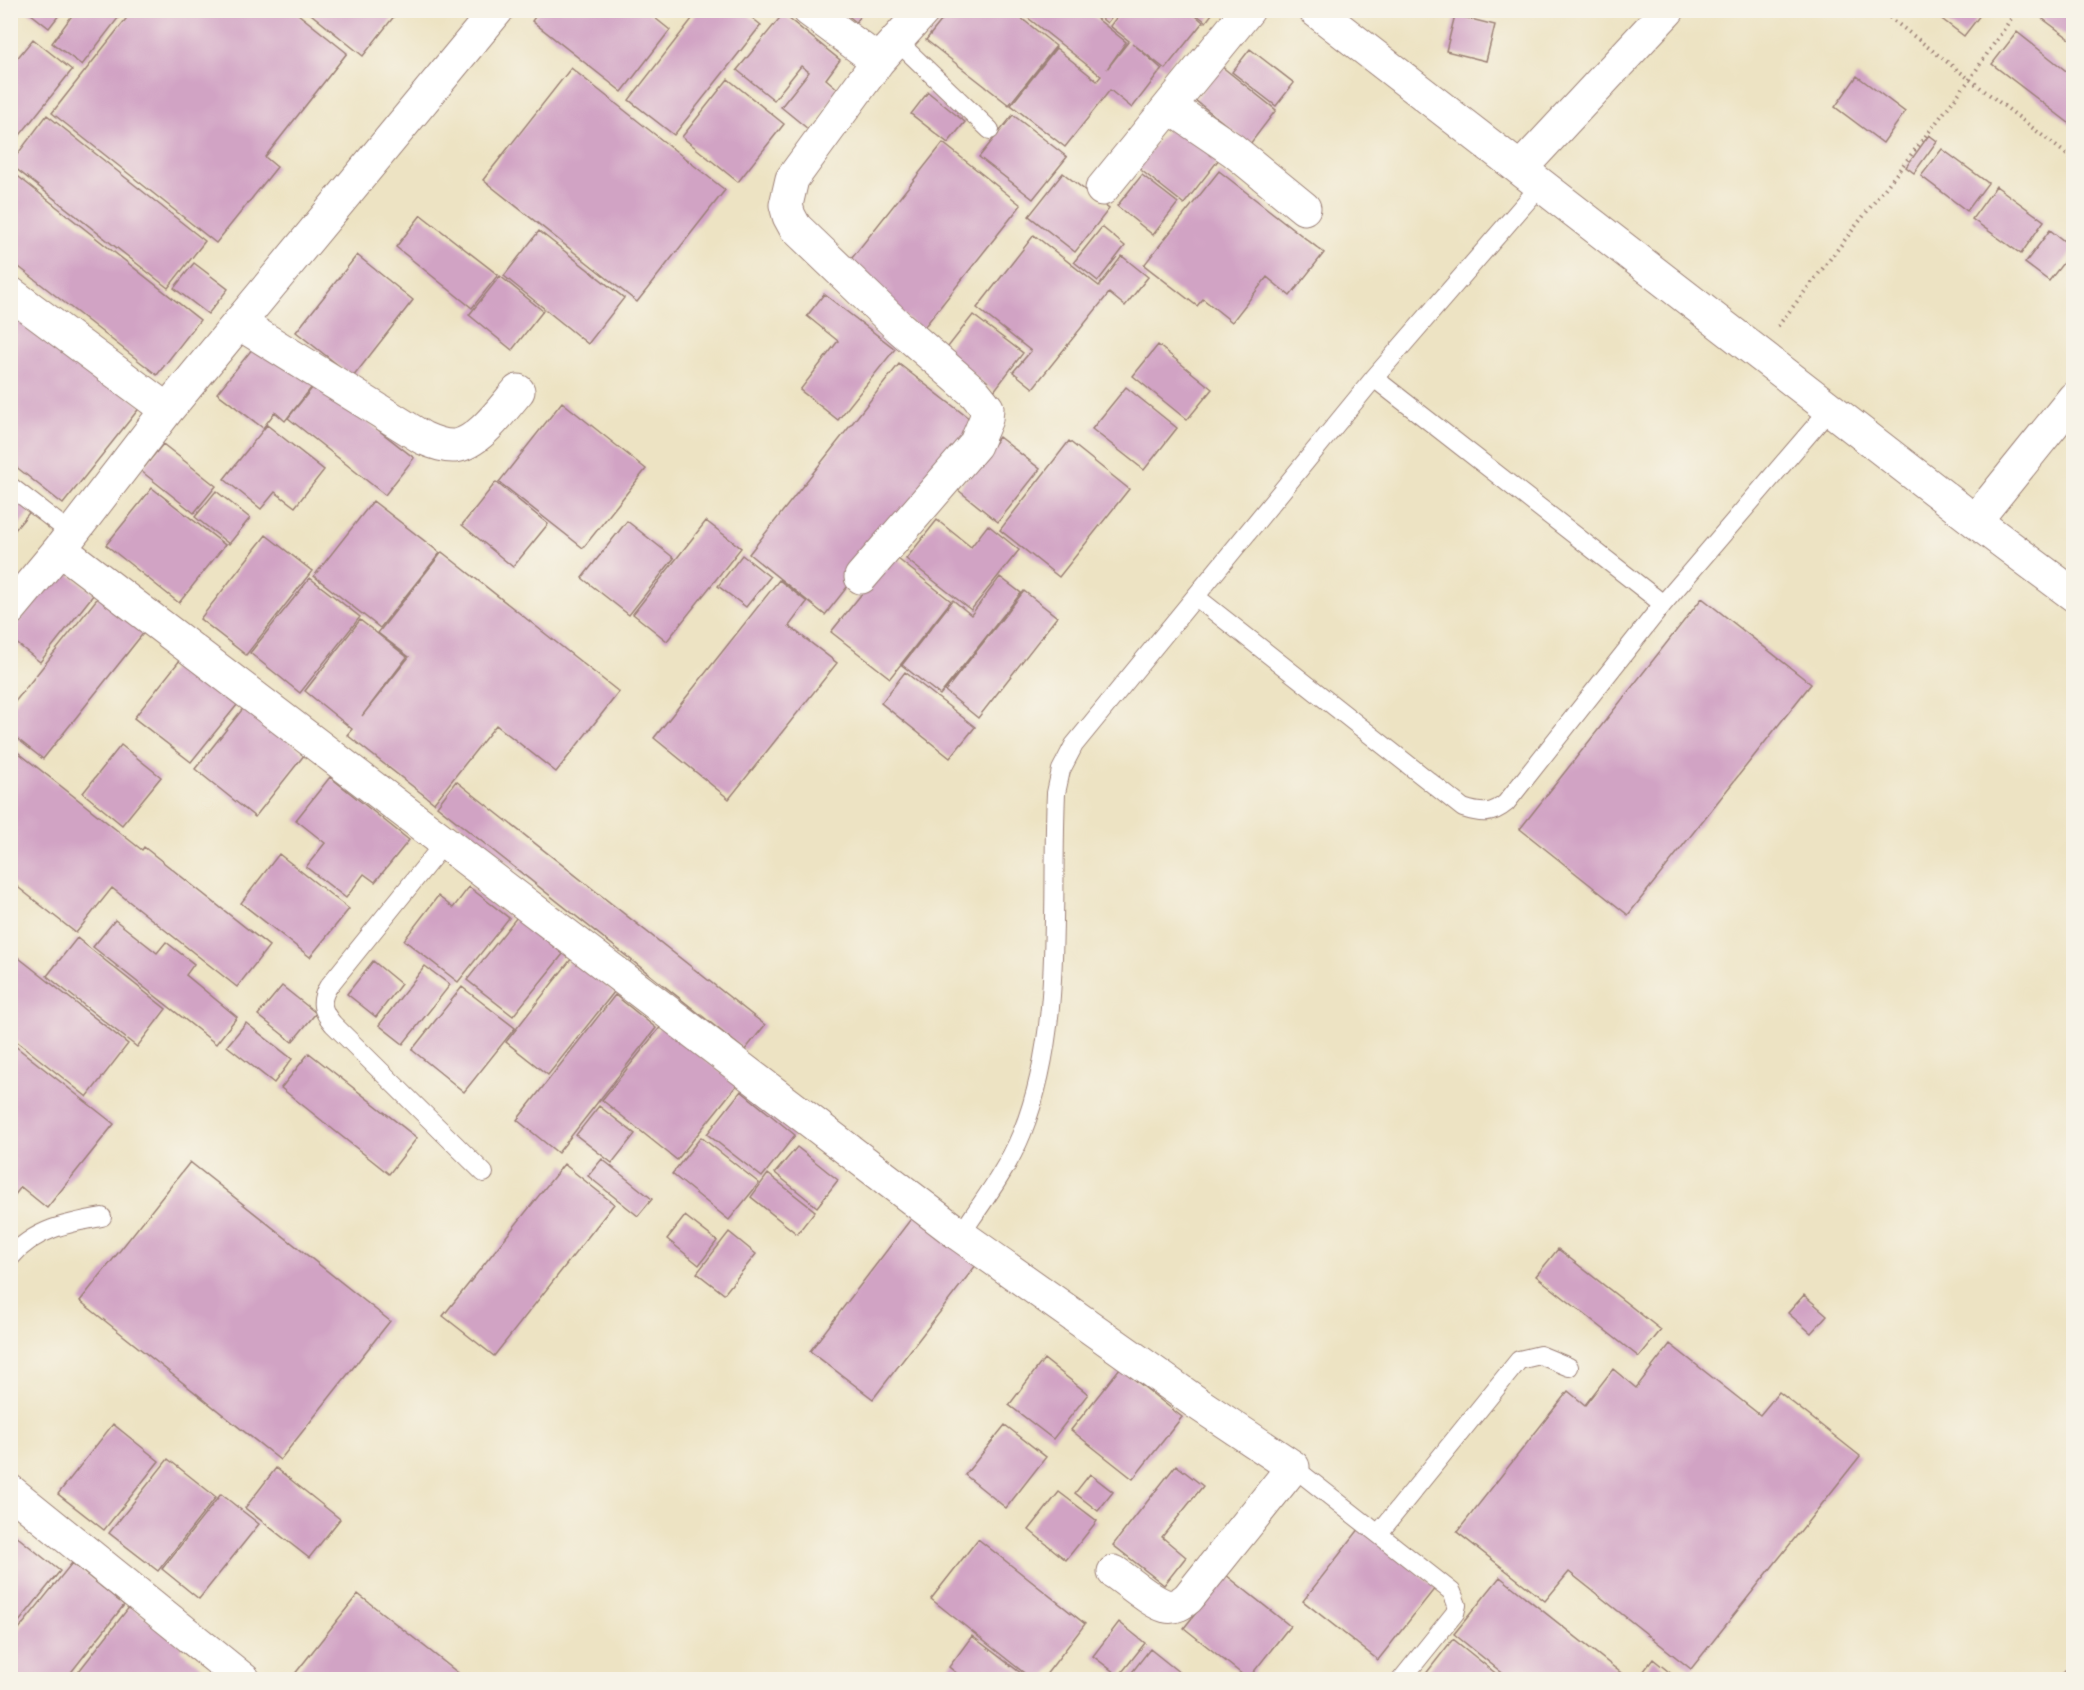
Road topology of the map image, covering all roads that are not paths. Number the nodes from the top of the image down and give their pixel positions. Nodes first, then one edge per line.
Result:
1 (497, 10) edge
2 (809, 10) edge
3 (924, 10) edge
4 (1248, 10) edge
5 (1315, 10) edge
6 (1668, 10) edge
7 (888, 51) junction
8 (1170, 107) junction
9 (990, 130) dead end
10 (1531, 177) junction
11 (1102, 189) dead end
12 (1304, 208) dead end
13 (10, 293) edge
14 (239, 323) junction
15 (1374, 378) junction
16 (518, 391) dead end
17 (2073, 398) edge
18 (1830, 409) junction
19 (167, 410) junction
20 (10, 486) edge
21 (1975, 521) junction
22 (66, 541) junction
23 (861, 577) dead end
24 (2073, 595) edge
25 (1196, 597) junction
26 (1663, 604) junction
27 (10, 609) edge
28 (445, 842) junction
29 (484, 1173) dead end
30 (102, 1217) dead end
31 (960, 1235) junction
32 (10, 1258) edge
33 (1569, 1367) dead end
34 (1293, 1467) junction
35 (10, 1491) edge
36 (1378, 1533) junction
37 (1114, 1572) dead end
38 (244, 1680) edge
39 (1401, 1680) edge

1 - 14 street
2 - 7 street
3 - 7 street
4 - 8 street
5 - 10 street
6 - 10 street
7 - 9 lane
7 - 23 street
8 - 11 street
8 - 12 street
10 - 15 lane
10 - 18 street
13 - 19 street
14 - 16 street
14 - 19 street
15 - 25 lane
15 - 26 lane
17 - 21 street
18 - 21 street
18 - 26 lane
19 - 22 street
20 - 22 lane
21 - 24 street
22 - 27 street
22 - 28 street
25 - 26 lane
25 - 31 lane
28 - 29 lane
28 - 31 street
30 - 32 lane
31 - 34 street
33 - 36 lane
34 - 36 lane
34 - 37 street
35 - 38 street
36 - 39 lane

